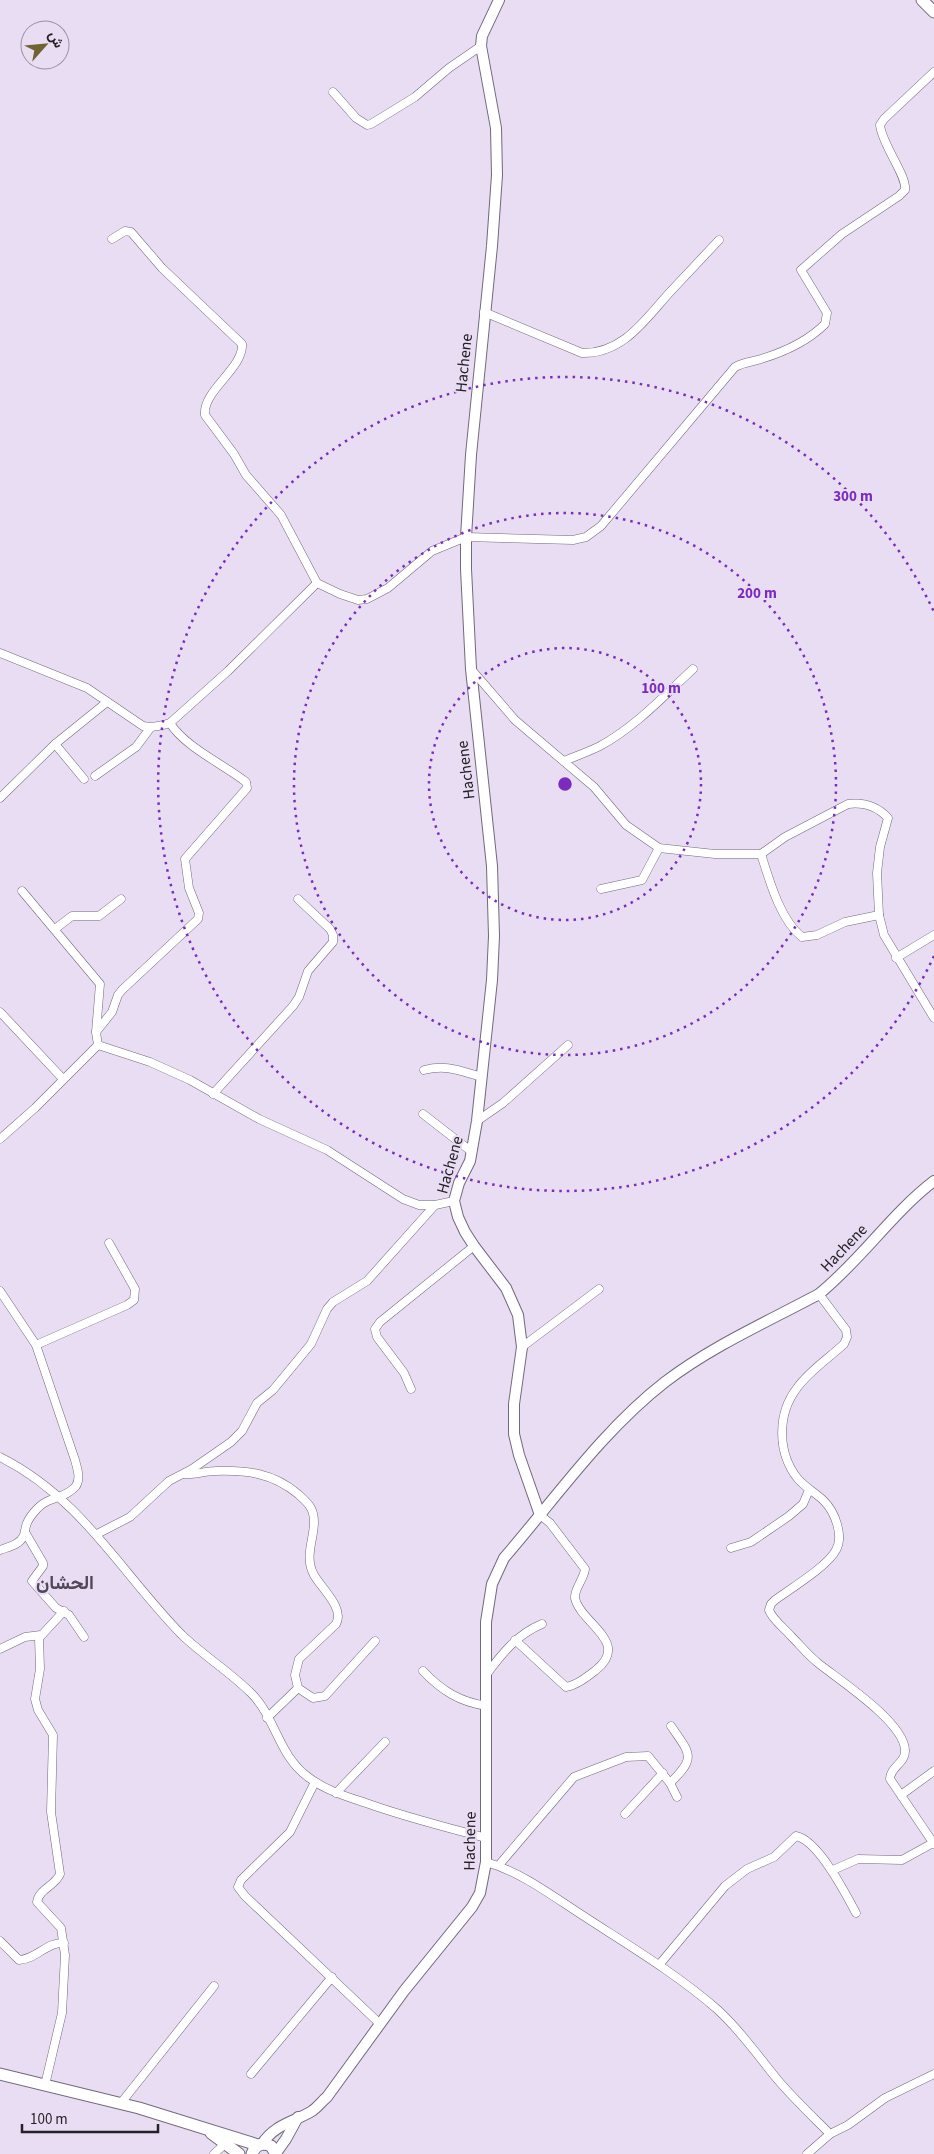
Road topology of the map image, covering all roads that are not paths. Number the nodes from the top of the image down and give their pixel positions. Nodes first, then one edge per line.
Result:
1 (499, 0) edge
2 (922, 0) edge
3 (934, 12) edge
4 (481, 46) junction
5 (934, 72) edge
6 (333, 92) dead end
7 (112, 239) dead end
8 (719, 240) dead end
9 (484, 312) junction
10 (466, 537) junction
11 (317, 583) junction
12 (0, 653) edge
13 (471, 669) junction
14 (693, 669) dead end
15 (107, 702) junction
16 (170, 723) junction
17 (150, 728) junction
18 (55, 744) junction
19 (564, 761) junction
20 (95, 776) dead end
21 (84, 779) dead end
22 (0, 798) edge
23 (658, 848) junction
24 (761, 854) junction
25 (601, 889) dead end
26 (22, 891) dead end
27 (121, 899) dead end
28 (298, 899) dead end
29 (879, 916) junction
30 (55, 929) junction
31 (934, 935) edge
32 (896, 958) junction
33 (0, 1012) edge
34 (934, 1018) edge
35 (96, 1032) junction
36 (98, 1045) junction
37 (568, 1045) dead end
38 (424, 1070) dead end
39 (482, 1077) junction
40 (63, 1078) junction
41 (213, 1094) junction
42 (422, 1114) dead end
43 (478, 1121) junction
44 (0, 1138) edge
45 (472, 1152) junction
46 (934, 1181) edge
47 (454, 1201) junction
48 (435, 1205) junction
49 (109, 1243) dead end
50 (474, 1246) junction
51 (599, 1289) dead end
52 (0, 1291) edge
53 (819, 1294) junction
54 (36, 1345) junction
55 (522, 1347) junction
56 (411, 1389) dead end
57 (0, 1457) edge
58 (180, 1474) junction
59 (809, 1490) junction
60 (60, 1498) junction
61 (540, 1515) junction
62 (25, 1532) junction
63 (97, 1534) junction
64 (731, 1548) dead end
65 (0, 1550) edge
66 (64, 1611) junction
67 (542, 1624) dead end
68 (41, 1635) junction
69 (84, 1637) dead end
70 (515, 1640) junction
71 (375, 1641) dead end
72 (0, 1649) edge
73 (423, 1671) dead end
74 (486, 1675) junction
75 (298, 1688) junction
76 (487, 1706) junction
77 (267, 1718) junction
78 (671, 1726) dead end
79 (385, 1742) dead end
80 (934, 1771) edge
81 (662, 1773) junction
82 (315, 1782) junction
83 (670, 1783) junction
84 (336, 1793) junction
85 (901, 1795) junction
86 (678, 1797) dead end
87 (625, 1814) dead end
88 (486, 1838) junction
89 (933, 1843) edge
90 (486, 1862) junction
91 (498, 1865) junction
92 (833, 1870) junction
93 (856, 1913) dead end
94 (0, 1941) edge
95 (64, 1943) junction
96 (659, 1966) junction
97 (332, 1977) junction
98 (214, 1986) dead end
99 (379, 2023) junction
100 (0, 2074) edge
101 (251, 2074) dead end
102 (934, 2074) edge
103 (46, 2085) junction
104 (121, 2104) junction
105 (298, 2118) junction
106 (830, 2134) junction
107 (228, 2141) junction
108 (257, 2148) edge
109 (276, 2153) edge
110 (214, 2154) edge
111 (239, 2154) edge
112 (807, 2154) edge

1 - 4 street, Hachene
2 - 3 main road
4 - 6 street
4 - 9 street, Hachene
5 - 10 street
7 - 11 street
8 - 9 street
9 - 10 street, Hachene
10 - 11 street
10 - 13 street, Hachene
11 - 16 street
12 - 15 street
13 - 19 street
13 - 39 street, Hachene
14 - 19 street
15 - 17 street
15 - 18 street
16 - 17 street
16 - 35 street
17 - 20 street
18 - 21 street
18 - 22 street
19 - 23 street
23 - 24 street
23 - 25 street
24 - 29 street
24 - 29 street
26 - 30 street
27 - 30 street
28 - 41 street
29 - 32 street
30 - 35 street
31 - 32 street
32 - 34 street
33 - 40 street
35 - 36 street
36 - 40 street
36 - 41 street
37 - 43 street
38 - 39 street
39 - 43 street, Hachene
40 - 44 street
41 - 48 street
42 - 45 street
43 - 45 street, Hachene
45 - 47 street, Hachene
46 - 53 street, Hachene
47 - 48 street
47 - 50 street, Hachene
48 - 58 street
49 - 54 street
50 - 55 street, Hachene
50 - 56 street
51 - 55 street
52 - 54 street
53 - 59 street
53 - 61 street, Hachene
54 - 60 street
55 - 61 street, Hachene
57 - 60 street
58 - 63 street
58 - 75 street
59 - 64 street
59 - 85 street
60 - 62 street
60 - 63 street
61 - 70 street
61 - 74 street, Hachene
62 - 65 street
62 - 66 street
63 - 77 street
66 - 68 street
66 - 69 street
67 - 70 street
68 - 72 street
68 - 95 street
70 - 74 street
71 - 75 street
73 - 76 street
74 - 76 street, Hachene
75 - 77 street
76 - 88 street, Hachene
77 - 82 street
78 - 83 street
79 - 84 street
80 - 85 street
81 - 83 street
81 - 87 street
81 - 91 street
82 - 84 street
82 - 97 street
83 - 86 street
84 - 88 street
85 - 89 street
88 - 90 street, Hachene
89 - 92 street
90 - 91 street
90 - 99 street, Hachene
91 - 96 street
92 - 93 street
92 - 96 street
94 - 95 street
95 - 103 street
96 - 106 street
97 - 99 street
97 - 101 street
98 - 104 street
99 - 105 street, Hachene
100 - 103 main road
102 - 106 street
103 - 104 main road
104 - 107 main road
105 - 108 street, Hachene
105 - 109 street
106 - 112 street
107 - 108 main road
107 - 110 street
107 - 111 main road
108 - 109 main road

